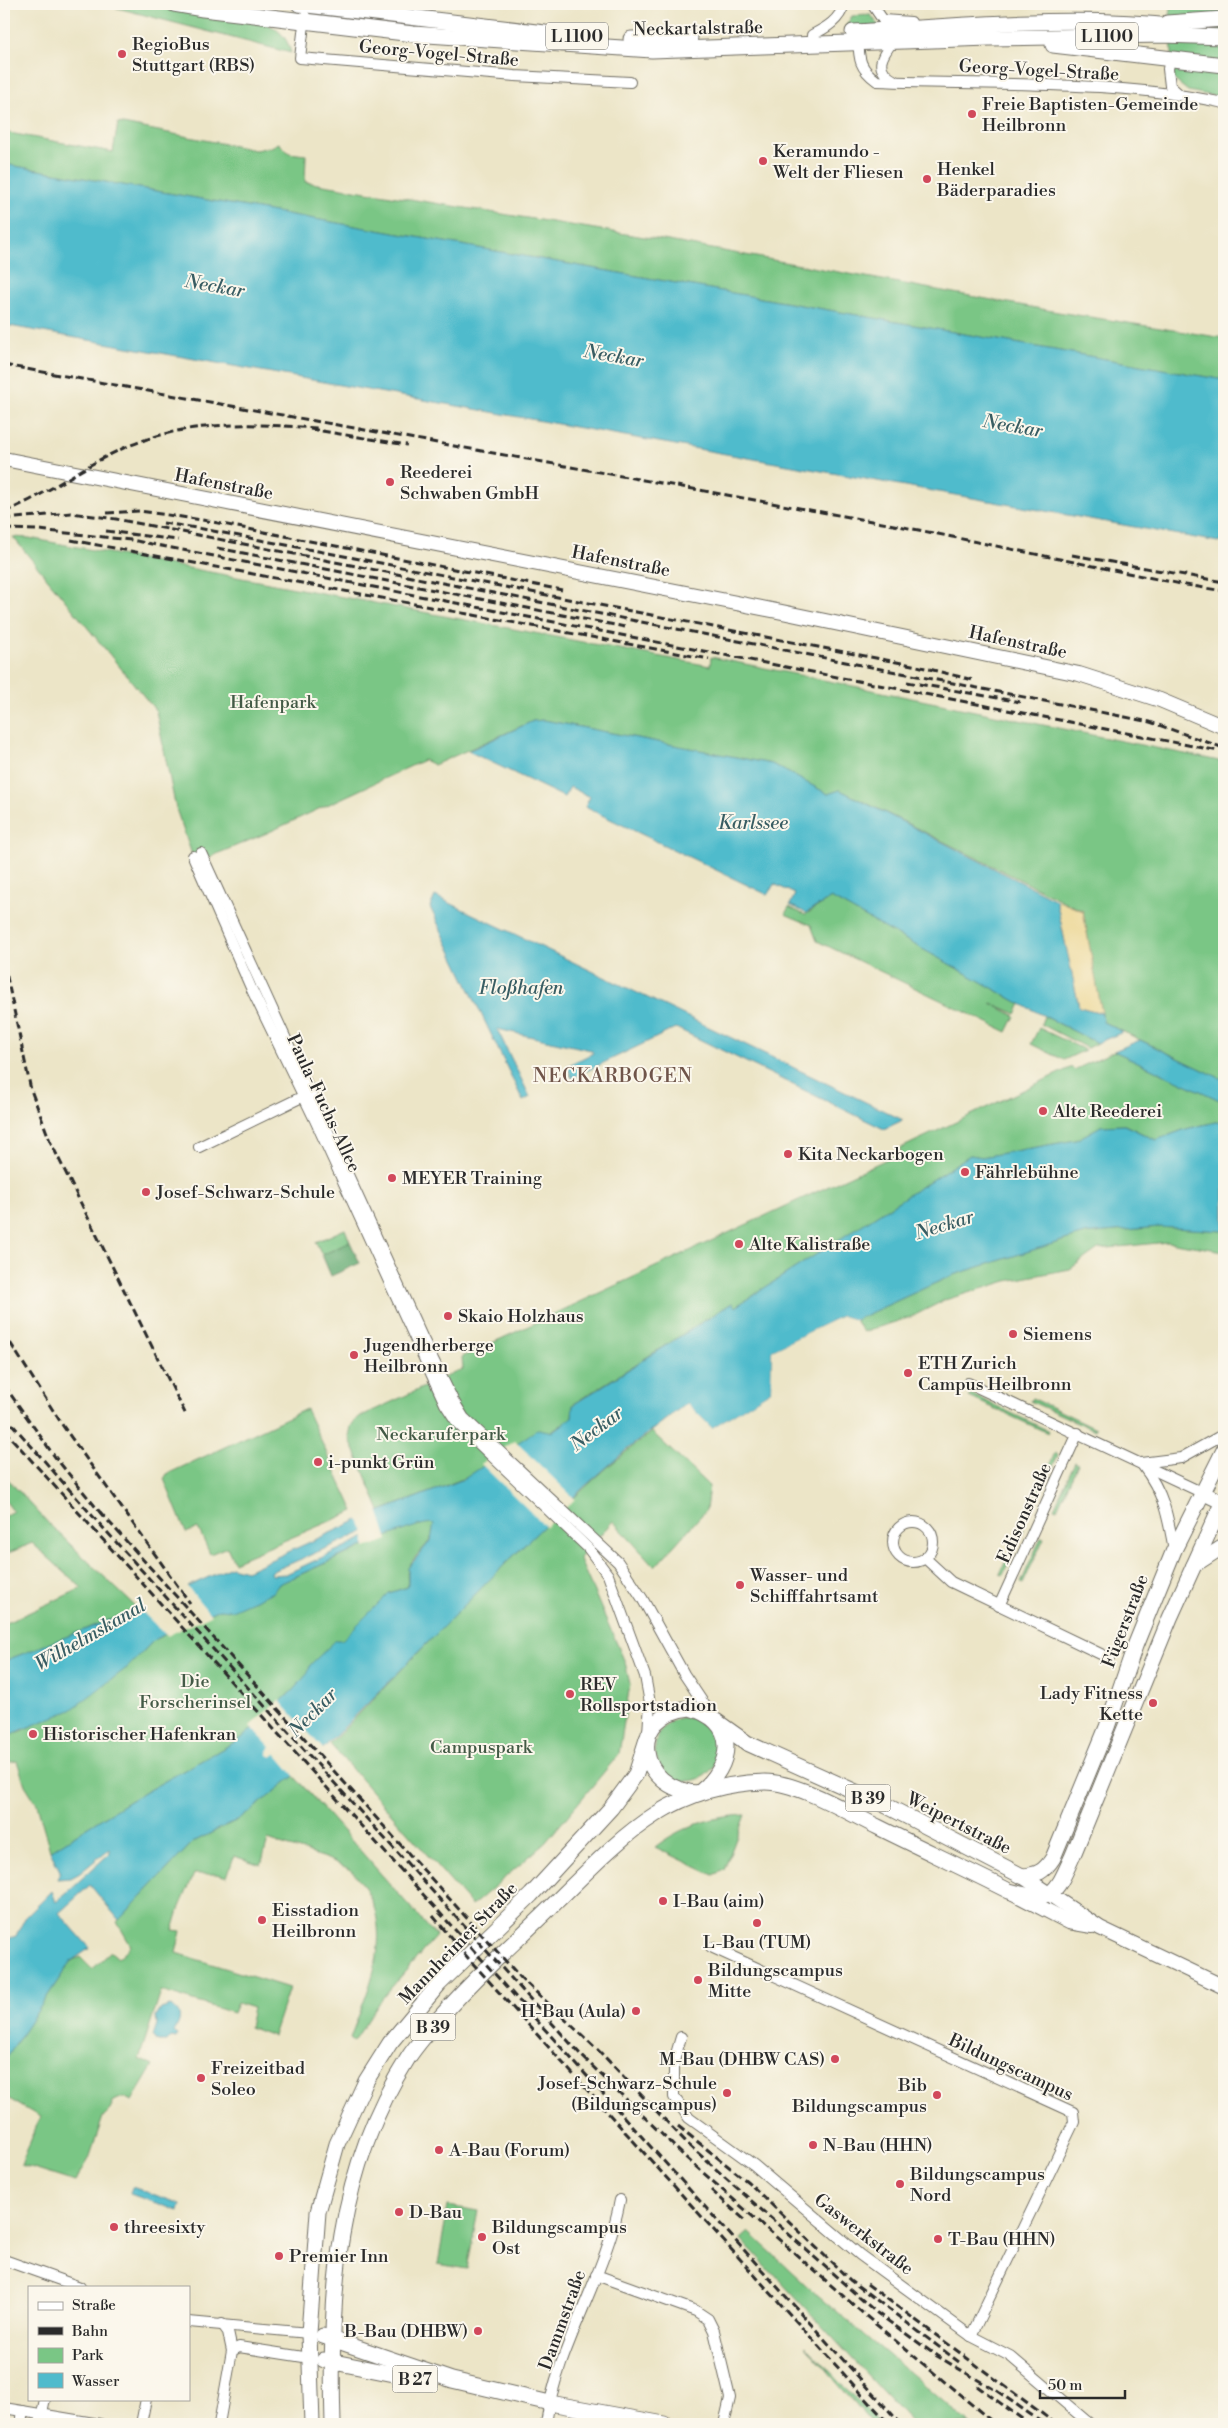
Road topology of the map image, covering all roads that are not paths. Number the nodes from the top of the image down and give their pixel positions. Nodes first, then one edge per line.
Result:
1 (174, 4) edge
2 (302, 4) edge
3 (844, 4) edge
4 (872, 4) edge
5 (1224, 19) edge
6 (304, 21) junction
7 (980, 24) junction
8 (1156, 24) junction
9 (1224, 31) edge
10 (812, 35) junction
11 (858, 37) junction
12 (1224, 37) edge
13 (989, 38) junction
14 (893, 41) junction
15 (1170, 58) junction
16 (1224, 65) edge
17 (630, 82) dead end
18 (895, 82) junction
19 (1180, 95) junction
20 (1224, 103) edge
21 (4, 459) edge
22 (1224, 727) edge
23 (262, 985) junction
24 (252, 990) junction
25 (307, 1095) junction
26 (198, 1147) dead end
27 (968, 1383) dead end
28 (461, 1421) junction
29 (1078, 1433) junction
30 (1224, 1434) edge
31 (1224, 1450) edge
32 (1140, 1463) junction
33 (1203, 1493) junction
34 (1224, 1502) edge
35 (1224, 1546) edge
36 (1174, 1550) junction
37 (925, 1558) dead end
38 (1193, 1566) junction
39 (999, 1606) junction
40 (1109, 1658) dead end
41 (716, 1721) junction
42 (648, 1739) junction
43 (699, 1793) junction
44 (1022, 1876) junction
45 (1009, 1891) junction
46 (1049, 1895) junction
47 (1100, 1928) junction
48 (712, 1947) dead end
49 (1224, 1988) edge
50 (681, 2037) dead end
51 (329, 2172) junction
52 (354, 2180) junction
53 (620, 2200) dead end
54 (4, 2260) edge
55 (596, 2275) junction
56 (78, 2286) edge
57 (190, 2322) edge
58 (222, 2324) junction
59 (309, 2333) junction
60 (971, 2336) junction
61 (331, 2338) junction
62 (232, 2350) junction
63 (310, 2358) junction
64 (332, 2362) junction
65 (500, 2391) junction
66 (45, 2400) edge
67 (146, 2400) edge
68 (550, 2403) junction
69 (4, 2408) edge
70 (23, 2411) junction
71 (41, 2419) edge
72 (20, 2424) edge
73 (100, 2424) edge
74 (141, 2424) edge
75 (219, 2424) edge
76 (312, 2424) edge
77 (333, 2424) edge
78 (546, 2424) edge
79 (664, 2424) edge
80 (724, 2424) edge
81 (1090, 2424) edge

1 - 6 main road, Neckartalstraße / L 1100
2 - 6 street, Georg-Vogel-Straße
2 - 10 main road, Neckartalstraße / L 1100
3 - 10 street
4 - 7 street
5 - 8 main road
6 - 11 main road, Neckartalstraße / L 1100
6 - 17 street, Georg-Vogel-Straße
7 - 8 main road, Neckartalstraße / L 1100
7 - 11 main road, Neckartalstraße / L 1100
8 - 9 main road, Neckartalstraße / L 1100
10 - 11 main road, Neckartalstraße / L 1100
11 - 14 main road, Neckartalstraße / L 1100
11 - 18 street, Georg-Vogel-Straße
12 - 13 main road, Neckartalstraße / L 1100
13 - 14 main road, Neckartalstraße / L 1100
13 - 15 main road
14 - 18 street
15 - 16 main road
15 - 19 street
18 - 19 street, Georg-Vogel-Straße
19 - 20 street, Georg-Vogel-Straße
21 - 22 main road, Hafenstraße
23 - 24 street
23 - 24 street, Paula-Fuchs-Allee
23 - 25 street, Paula-Fuchs-Allee
24 - 25 street, Paula-Fuchs-Allee
25 - 26 street
25 - 28 street, Paula-Fuchs-Allee
27 - 29 street
28 - 41 street
28 - 42 street, Mannheimer Straße
29 - 32 street
29 - 39 street, Edisonstraße
30 - 32 street
31 - 33 main road, Fügerstraße
32 - 33 street
32 - 36 street
33 - 34 main road
33 - 36 main road, Fügerstraße
34 - 38 main road
35 - 38 main road
36 - 44 main road, Fügerstraße
37 - 39 street
38 - 46 main road
39 - 40 street
41 - 42 main road, B 39
41 - 43 main road
41 - 44 main road, Weipertstraße / B 39
42 - 43 main road
42 - 51 main road, Mannheimer Straße / B 39
43 - 45 main road, Weipertstraße / B 39
43 - 52 main road, B 39
44 - 46 main road, Weipertstraße
45 - 46 main road, B 39
45 - 47 main road, Weipertstraße
46 - 47 main road, Weipertstraße
47 - 49 main road, Weipertstraße
48 - 60 street, Bildungscampus
50 - 60 street, Gaswerkstraße
51 - 52 main road
51 - 59 main road, Mannheimer Straße / B 39
52 - 61 main road, B 39
53 - 55 street, Dammstraße
54 - 56 street
55 - 68 street, Dammstraße
55 - 80 street
57 - 58 street
58 - 59 street
58 - 62 street
59 - 61 main road
59 - 63 main road, Mannheimer Straße / B 39
60 - 81 street, Gaswerkstraße
61 - 64 main road, B 39
61 - 65 main road
62 - 63 street
62 - 75 street
63 - 64 main road, B 27
63 - 76 main road, Mannheimer Straße
64 - 65 main road, B 27
64 - 77 main road, B 39
65 - 68 main road, B 27
66 - 71 street
67 - 74 street
68 - 78 street, Dammstraße
68 - 79 main road, B 27
69 - 70 street
70 - 71 street
70 - 72 street
71 - 73 street

